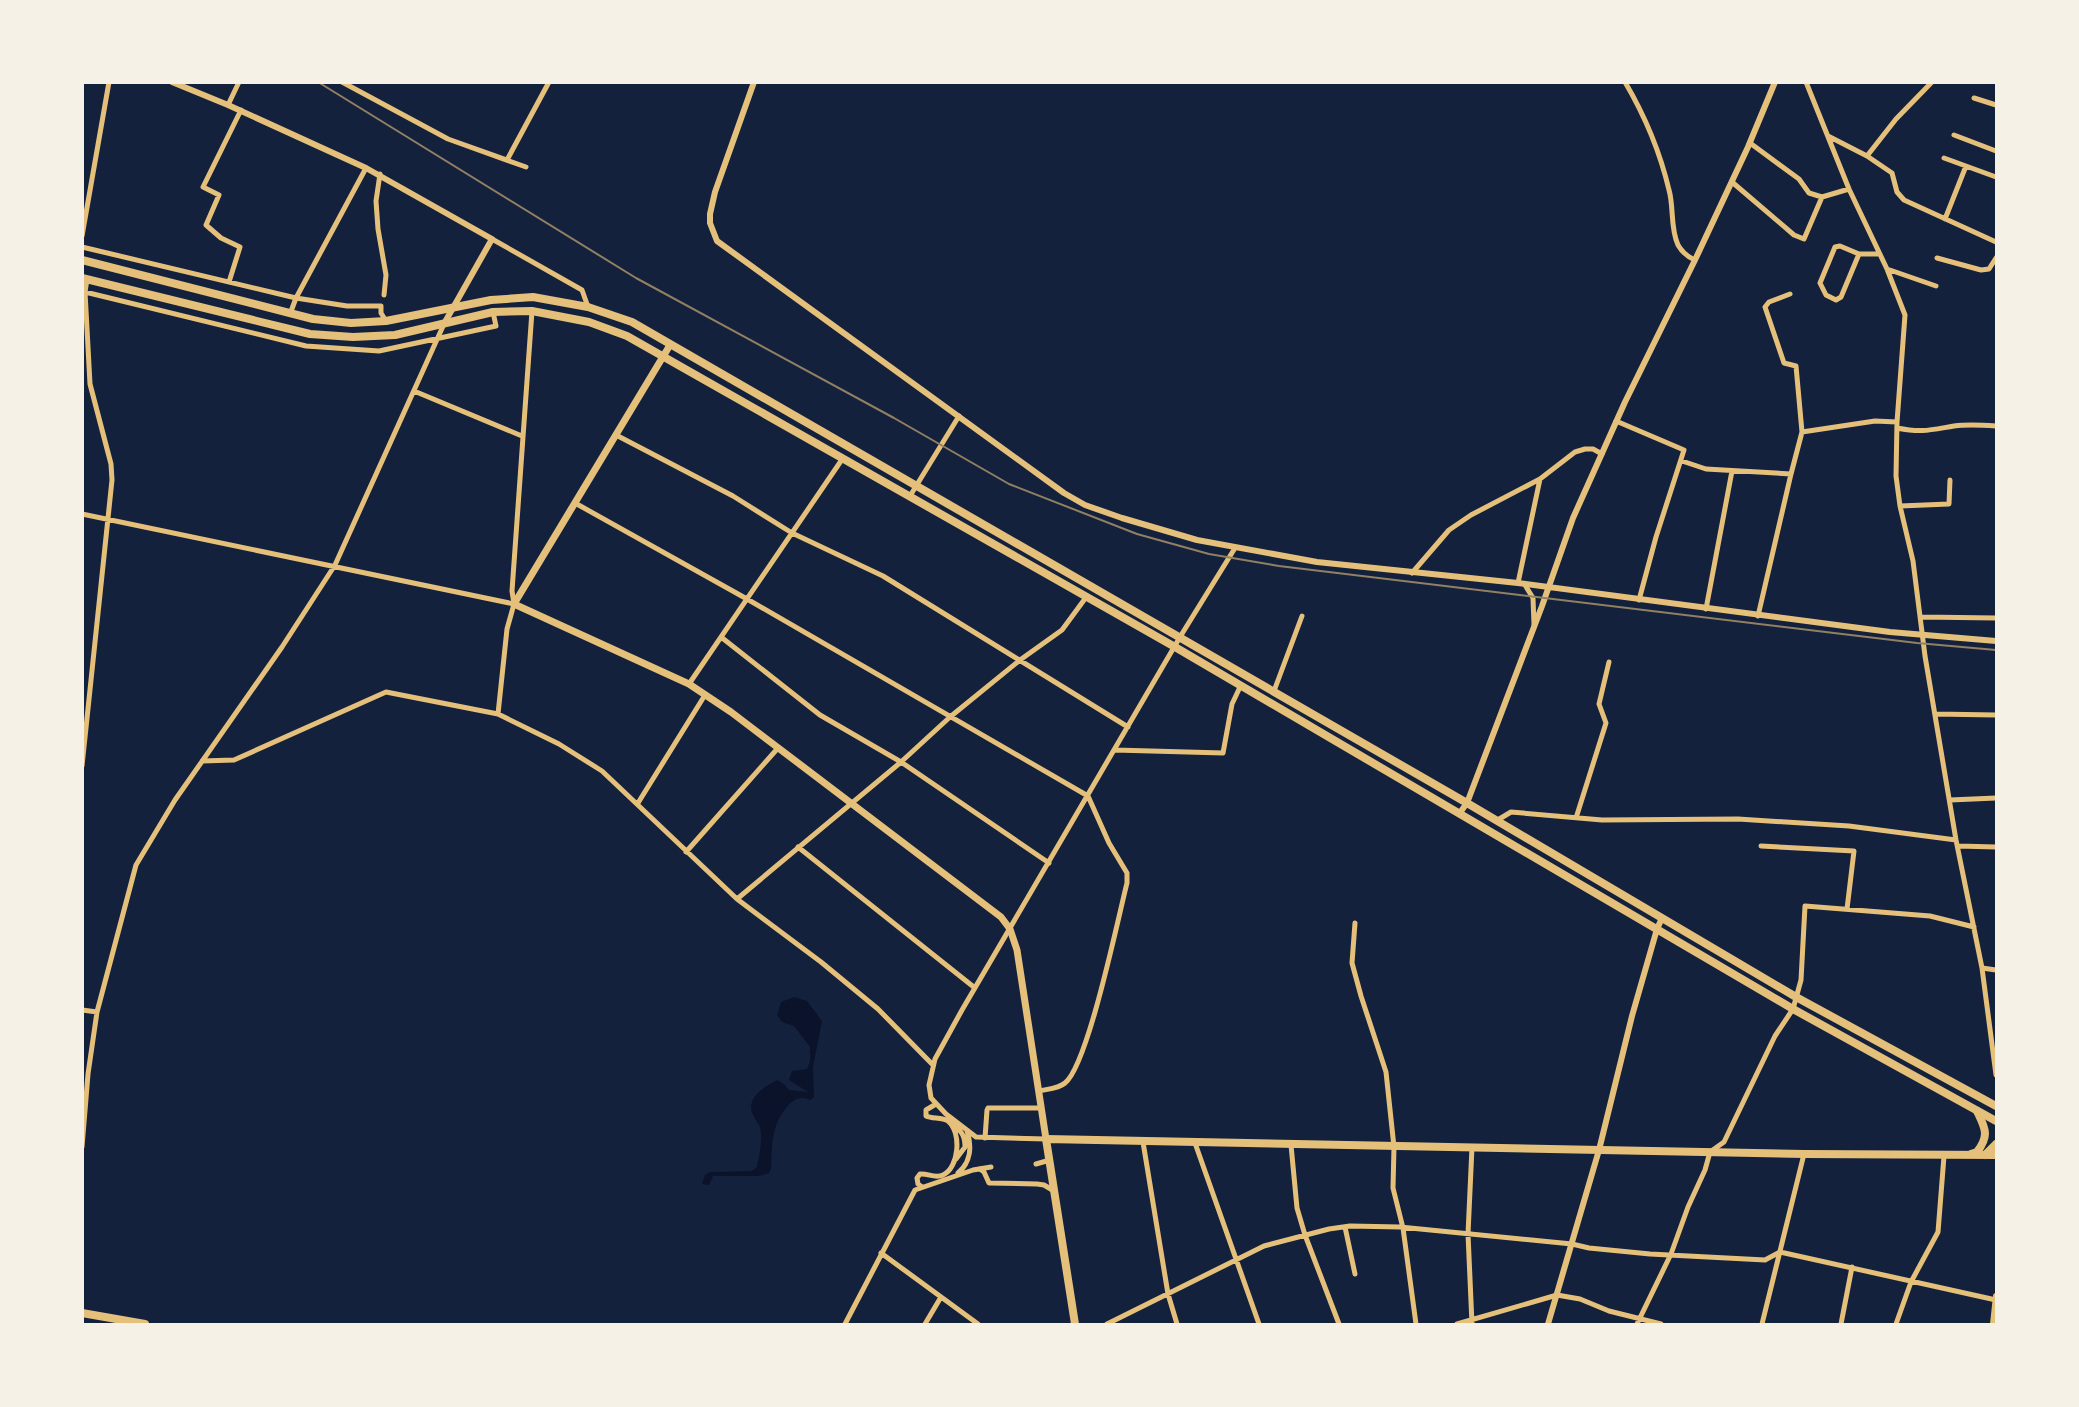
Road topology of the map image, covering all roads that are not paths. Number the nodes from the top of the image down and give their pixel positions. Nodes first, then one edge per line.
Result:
1 (109, 82) edge
2 (172, 82) edge
3 (342, 82) edge
4 (549, 82) edge
5 (754, 82) edge
6 (1625, 82) edge
7 (1775, 82) edge
8 (1806, 82) edge
9 (1932, 82) edge
10 (236, 83) edge
11 (1974, 98) dead end
12 (228, 105) junction
13 (1996, 105) edge
14 (241, 110) junction
15 (1954, 135) dead end
16 (1828, 136) junction
17 (1750, 142) junction
18 (1996, 151) edge
19 (1867, 156) junction
20 (1944, 158) dead end
21 (507, 160) junction
22 (1966, 166) junction
23 (526, 167) dead end
24 (366, 168) junction
25 (380, 174) junction
26 (1996, 177) edge
27 (1732, 182) junction
28 (1849, 189) junction
29 (1821, 197) junction
30 (1946, 219) junction
31 (82, 236) edge
32 (492, 239) junction
33 (1996, 242) edge
34 (82, 247) edge
35 (1878, 254) junction
36 (1858, 255) junction
37 (1937, 258) dead end
38 (1996, 258) edge
39 (82, 260) edge
40 (1695, 260) junction
41 (1887, 269) junction
42 (84, 279) edge
43 (228, 282) junction
44 (1936, 286) dead end
45 (85, 292) junction
46 (1790, 294) dead end
47 (384, 295) dead end
48 (296, 298) junction
49 (452, 307) junction
50 (588, 307) junction
51 (532, 311) junction
52 (493, 312) junction
53 (290, 314) junction
54 (386, 321) junction
55 (445, 322) junction
56 (437, 339) junction
57 (670, 345) junction
58 (663, 356) junction
59 (414, 391) junction
60 (959, 416) junction
61 (1616, 421) junction
62 (1897, 425) junction
63 (1996, 426) edge
64 (1802, 432) junction
65 (616, 435) junction
66 (522, 436) junction
67 (1602, 454) junction
68 (843, 458) junction
69 (1682, 461) junction
70 (1732, 471) junction
71 (1791, 474) junction
72 (1540, 479) junction
73 (1950, 480) dead end
74 (915, 486) junction
75 (910, 496) junction
76 (575, 503) junction
77 (1900, 506) junction
78 (82, 514) edge
79 (109, 519) junction
80 (792, 533) junction
81 (1235, 548) junction
82 (335, 565) junction
83 (1412, 573) junction
84 (1522, 584) junction
85 (1548, 588) junction
86 (1087, 596) junction
87 (747, 599) junction
88 (1639, 600) junction
89 (514, 604) junction
90 (1706, 609) junction
91 (1302, 616) dead end
92 (1758, 616) junction
93 (1921, 617) junction
94 (1996, 618) edge
95 (1534, 626) junction
96 (1924, 635) junction
97 (721, 637) junction
98 (1180, 638) junction
99 (1996, 641) edge
100 (1175, 647) junction
101 (1020, 660) junction
102 (1609, 662) dead end
103 (689, 684) junction
104 (1241, 686) junction
105 (1274, 691) junction
106 (705, 695) junction
107 (498, 714) junction
108 (1935, 714) junction
109 (1996, 715) edge
110 (950, 717) junction
111 (1128, 727) junction
112 (778, 748) junction
113 (1115, 750) junction
114 (202, 761) junction
115 (901, 762) junction
116 (82, 766) edge
117 (1088, 796) junction
118 (1996, 798) edge
119 (1950, 800) junction
120 (1467, 802) junction
121 (638, 803) junction
122 (850, 804) junction
123 (1459, 814) junction
124 (1576, 818) junction
125 (1496, 821) junction
126 (1957, 843) junction
127 (1761, 846) dead end
128 (798, 847) junction
129 (1996, 847) edge
130 (686, 852) junction
131 (1049, 863) junction
132 (737, 899) junction
133 (1847, 909) junction
134 (1662, 918) junction
135 (1355, 923) dead end
136 (1974, 927) junction
137 (1010, 929) junction
138 (1657, 929) junction
139 (1982, 968) junction
140 (1996, 970) edge
141 (975, 988) junction
142 (1796, 996) junction
143 (1792, 1009) junction
144 (82, 1010) edge
145 (97, 1012) junction
146 (933, 1065) junction
147 (1996, 1075) edge
148 (1039, 1091) junction
149 (936, 1104) junction
150 (1996, 1106) edge
151 (1041, 1108) junction
152 (1977, 1111) junction
153 (1996, 1121) edge
154 (967, 1131) junction
155 (985, 1138) junction
156 (1046, 1139) junction
157 (1143, 1142) junction
158 (1196, 1143) junction
159 (1996, 1144) edge
160 (1292, 1145) junction
161 (1394, 1146) junction
162 (82, 1147) edge
163 (1472, 1148) junction
164 (1599, 1150) junction
165 (1710, 1152) junction
166 (1804, 1154) junction
167 (1967, 1155) junction
168 (1985, 1155) junction
169 (1996, 1155) edge
170 (1944, 1156) junction
171 (1050, 1160) junction
172 (1036, 1164) dead end
173 (991, 1167) dead end
174 (980, 1169) junction
175 (955, 1176) junction
176 (922, 1187) junction
177 (1054, 1191) junction
178 (1345, 1227) junction
179 (1403, 1228) junction
180 (1468, 1234) junction
181 (1305, 1235) junction
182 (1572, 1244) junction
183 (1780, 1252) junction
184 (881, 1253) junction
185 (1671, 1254) junction
186 (1237, 1259) junction
187 (1852, 1267) junction
188 (1354, 1274) dead end
189 (1911, 1282) junction
190 (1168, 1294) junction
191 (1557, 1295) junction
192 (942, 1297) junction
193 (1996, 1298) edge
194 (82, 1313) edge
195 (1472, 1322) edge
196 (1639, 1322) edge
197 (145, 1324) edge
198 (845, 1324) edge
199 (925, 1324) edge
200 (978, 1324) edge
201 (1075, 1324) edge
202 (1107, 1324) edge
203 (1176, 1324) edge
204 (1259, 1324) edge
205 (1339, 1324) edge
206 (1416, 1324) edge
207 (1457, 1324) edge
208 (1548, 1324) edge
209 (1660, 1324) edge
210 (1762, 1324) edge
211 (1841, 1324) edge
212 (1896, 1324) edge
213 (1993, 1324) edge

1 - 31 street
2 - 12 street
3 - 21 street
4 - 21 street
5 - 60 street
6 - 40 street
7 - 17 street
8 - 16 street
9 - 19 street
10 - 12 street
11 - 13 street
12 - 14 street
14 - 24 street
14 - 43 street
15 - 18 street
16 - 19 street
16 - 28 street
17 - 27 street
17 - 29 street
19 - 30 street
20 - 22 street
21 - 23 street
22 - 26 street
22 - 30 street
24 - 25 street
24 - 48 street
25 - 32 street
25 - 47 street
27 - 29 street
27 - 40 street
28 - 29 street
28 - 35 street
30 - 33 street
32 - 49 street
32 - 50 street
34 - 43 street
35 - 36 street
35 - 41 street
36 - 36 street
37 - 38 street
39 - 53 highway
40 - 61 street
41 - 44 street
41 - 62 street
42 - 45 street
42 - 55 highway
43 - 48 street
45 - 56 street
45 - 79 street
46 - 64 street
48 - 53 street
48 - 54 street
49 - 50 highway
49 - 54 highway
49 - 55 street
50 - 57 highway
51 - 52 highway
51 - 58 highway
51 - 66 street
52 - 55 highway
52 - 56 street
53 - 54 highway
55 - 56 street
56 - 59 street
57 - 58 main road
57 - 74 highway
58 - 65 main road
58 - 68 highway
59 - 66 street
59 - 82 street
60 - 74 street
60 - 81 street
61 - 67 street
61 - 69 street
62 - 63 street
62 - 64 street
62 - 77 street
64 - 71 street
65 - 76 main road
65 - 80 street
66 - 89 street
67 - 72 street
67 - 85 street
68 - 75 highway
68 - 80 street
69 - 70 street
69 - 88 street
70 - 71 street
70 - 90 street
71 - 92 street
72 - 83 street
72 - 84 street
73 - 77 street
74 - 75 street
74 - 98 highway
75 - 86 highway
76 - 87 street
76 - 89 main road
77 - 93 street
78 - 79 street
79 - 82 street
79 - 116 street
80 - 87 street
80 - 101 street
81 - 83 street
81 - 98 street
82 - 89 street
82 - 114 street
83 - 84 street
84 - 85 street
84 - 95 street
85 - 88 street
85 - 95 street
86 - 100 highway
86 - 101 street
87 - 97 street
87 - 110 street
88 - 90 street
89 - 103 main road
89 - 107 street
90 - 92 street
91 - 105 street
92 - 96 street
93 - 94 street
93 - 96 street
95 - 120 street
96 - 99 street
96 - 108 street
97 - 103 street
97 - 115 street
98 - 100 street
98 - 105 highway
100 - 104 highway
100 - 111 street
101 - 110 street
101 - 111 street
102 - 124 street
103 - 106 main road
104 - 113 street
104 - 123 highway
105 - 120 highway
106 - 112 main road
106 - 121 street
107 - 114 street
107 - 121 street
108 - 109 street
108 - 119 street
110 - 115 street
110 - 117 street
111 - 113 street
112 - 122 main road
112 - 130 street
113 - 117 street
114 - 145 street
115 - 122 street
115 - 131 street
117 - 131 street
117 - 148 street
118 - 119 street
119 - 126 street
120 - 123 street
120 - 125 highway
121 - 130 street
122 - 128 street
122 - 137 main road
123 - 138 highway
124 - 125 street
124 - 126 street
125 - 134 highway
126 - 129 street
126 - 136 street
127 - 133 street
128 - 132 street
128 - 141 street
130 - 132 street
131 - 137 street
132 - 146 street
133 - 136 street
133 - 142 street
134 - 138 street
134 - 142 highway
135 - 161 street
136 - 139 street
137 - 141 street
137 - 148 main road
138 - 143 highway
138 - 164 street
139 - 140 street
139 - 147 street
141 - 146 street
142 - 143 street
142 - 150 highway
143 - 152 highway
143 - 165 street
144 - 145 street
145 - 162 street
146 - 149 street
148 - 151 main road
149 - 154 street
149 - 176 street
151 - 155 street
151 - 156 main road
152 - 153 highway
152 - 167 main road
154 - 155 street
154 - 175 street
155 - 156 street
156 - 157 main road
156 - 171 main road
157 - 158 main road
157 - 190 street
158 - 160 main road
158 - 186 street
159 - 168 main road
160 - 161 main road
160 - 181 street
161 - 163 main road
161 - 179 street
163 - 164 main road
163 - 180 street
164 - 165 main road
164 - 182 street
165 - 166 main road
165 - 185 street
166 - 170 main road
166 - 183 street
167 - 168 main road
167 - 170 main road
168 - 169 main road
170 - 189 street
171 - 172 street
171 - 177 main road
173 - 174 street
174 - 175 street
174 - 177 street
175 - 176 street
176 - 184 street
177 - 201 main road
178 - 179 street
178 - 181 street
178 - 188 street
179 - 180 street
179 - 206 street
180 - 182 street
180 - 195 street
181 - 186 street
181 - 205 street
182 - 185 street
182 - 191 street
183 - 185 street
183 - 187 street
183 - 210 street
184 - 192 street
184 - 198 street
185 - 196 street
186 - 190 street
186 - 204 street
187 - 189 street
187 - 211 street
189 - 193 street
189 - 212 street
190 - 202 street
190 - 203 street
191 - 195 street
191 - 196 street
191 - 208 street
192 - 199 street
192 - 200 street
193 - 213 street
194 - 197 main road
195 - 207 street
196 - 209 street

